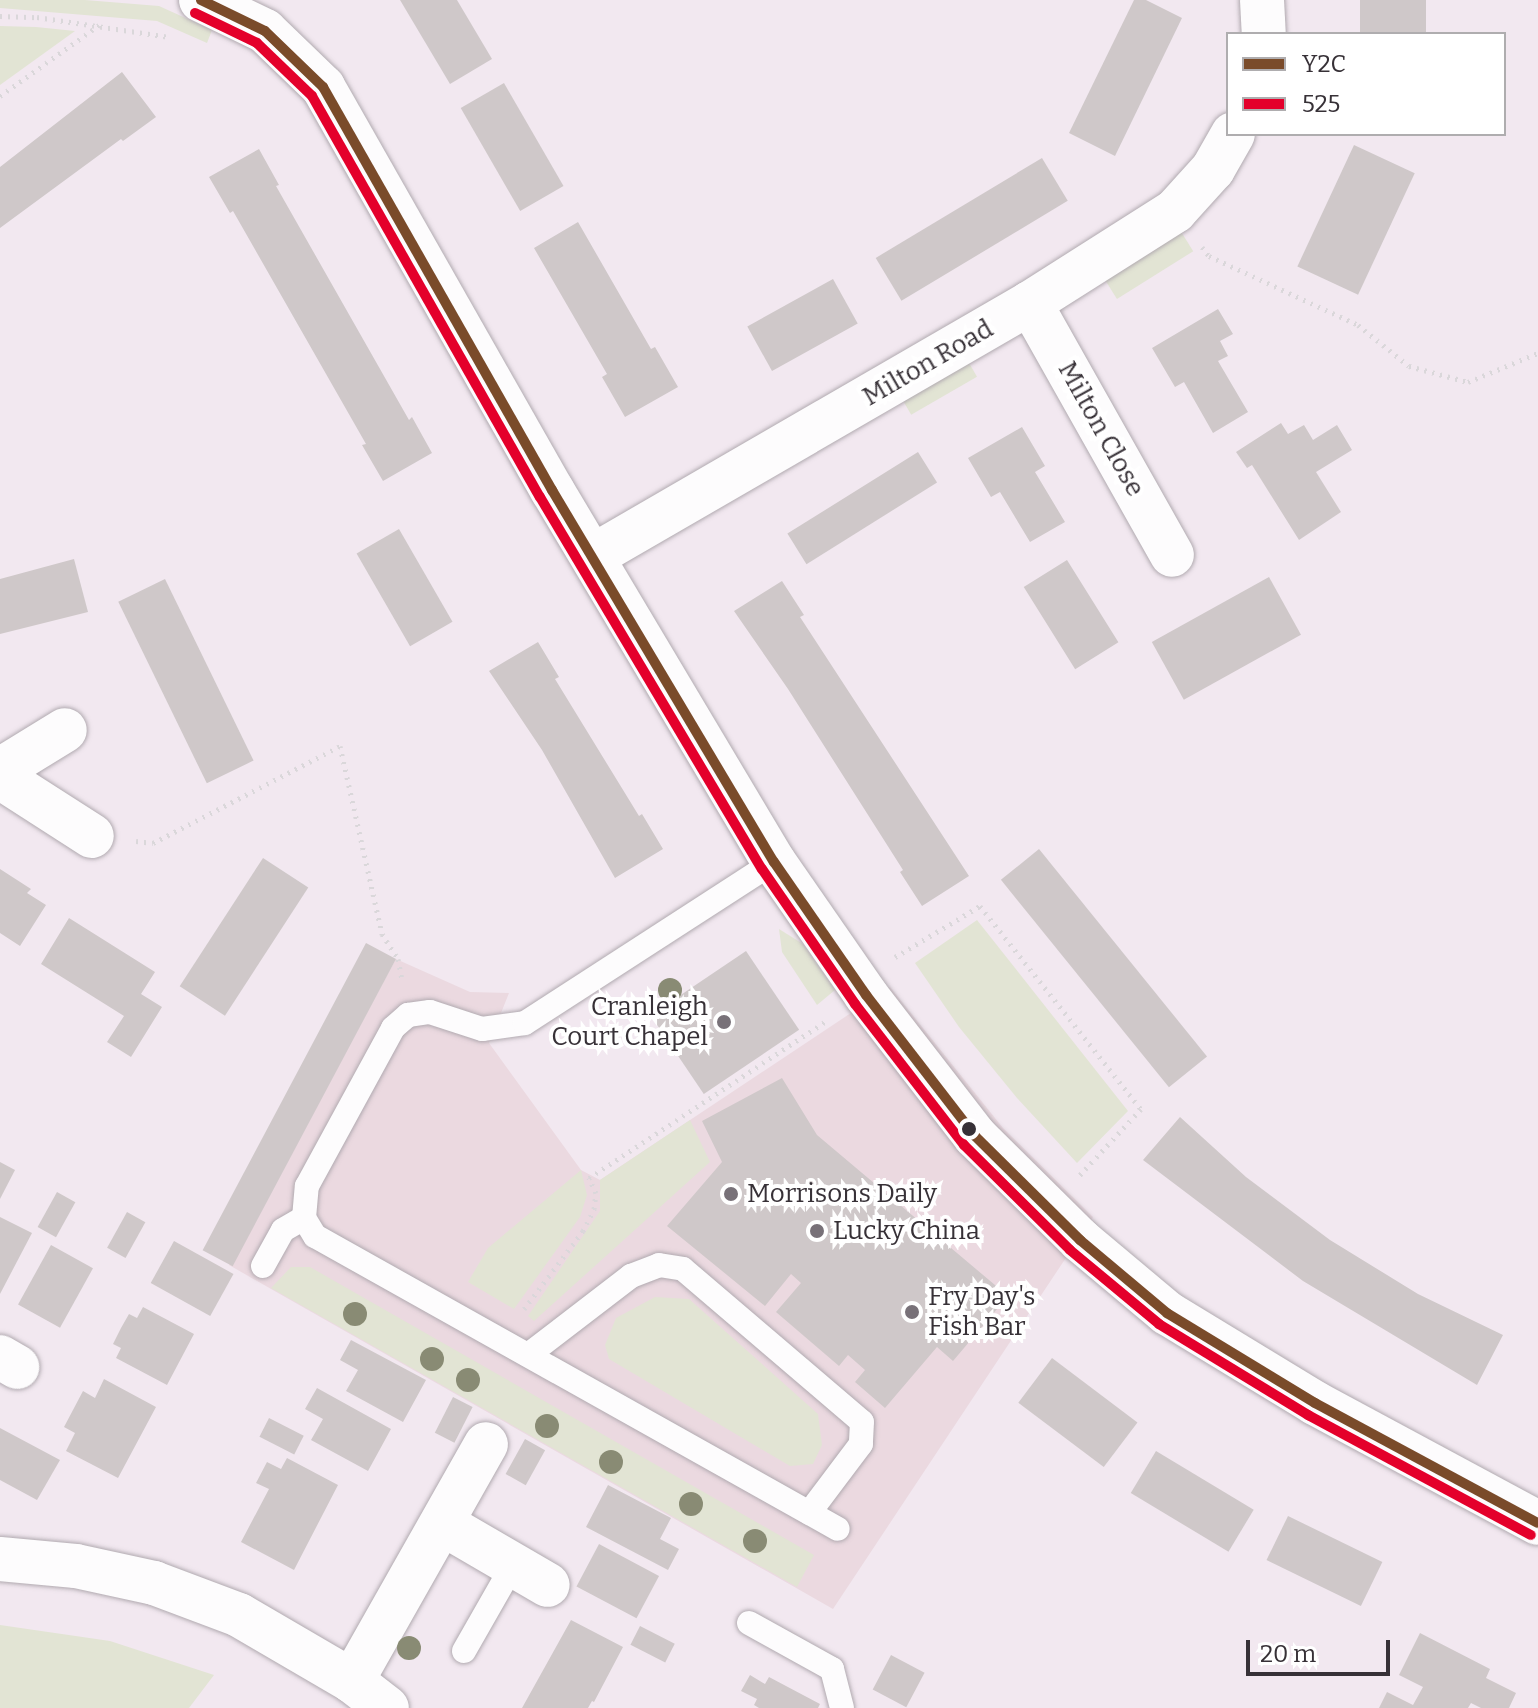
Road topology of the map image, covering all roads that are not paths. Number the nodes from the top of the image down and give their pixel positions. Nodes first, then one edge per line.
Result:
1 (201, 0) edge
2 (1262, 0) edge
3 (1264, 32) edge
4 (1232, 136) edge
5 (1030, 303) junction
6 (1172, 555) dead end
7 (593, 556) junction
8 (65, 730) dead end
9 (0, 770) edge
10 (0, 777) edge
11 (92, 836) road end
12 (774, 862) junction
13 (304, 1218) junction
14 (263, 1266) dead end
15 (522, 1352) junction
16 (486, 1444) dead end
17 (809, 1513) junction
18 (1538, 1523) edge
19 (443, 1524) junction
20 (838, 1529) dead end
21 (0, 1559) edge
22 (530, 1575) joint
23 (749, 1623) dead end
24 (464, 1651) dead end
25 (352, 1681) junction
26 (387, 1708) edge
27 (842, 1708) edge

1 - 7 street
2 - 3 street
4 - 5 street, Milton Road
5 - 6 street, Milton Close
5 - 7 street, Milton Road
7 - 12 street
8 - 9 street
10 - 11 street
12 - 13 lane
12 - 18 street
13 - 14 lane
13 - 15 lane
15 - 17 lane
15 - 17 lane
16 - 19 street
17 - 20 lane
19 - 22 street
19 - 25 street
21 - 25 street
22 - 24 lane
23 - 27 lane
25 - 26 street

